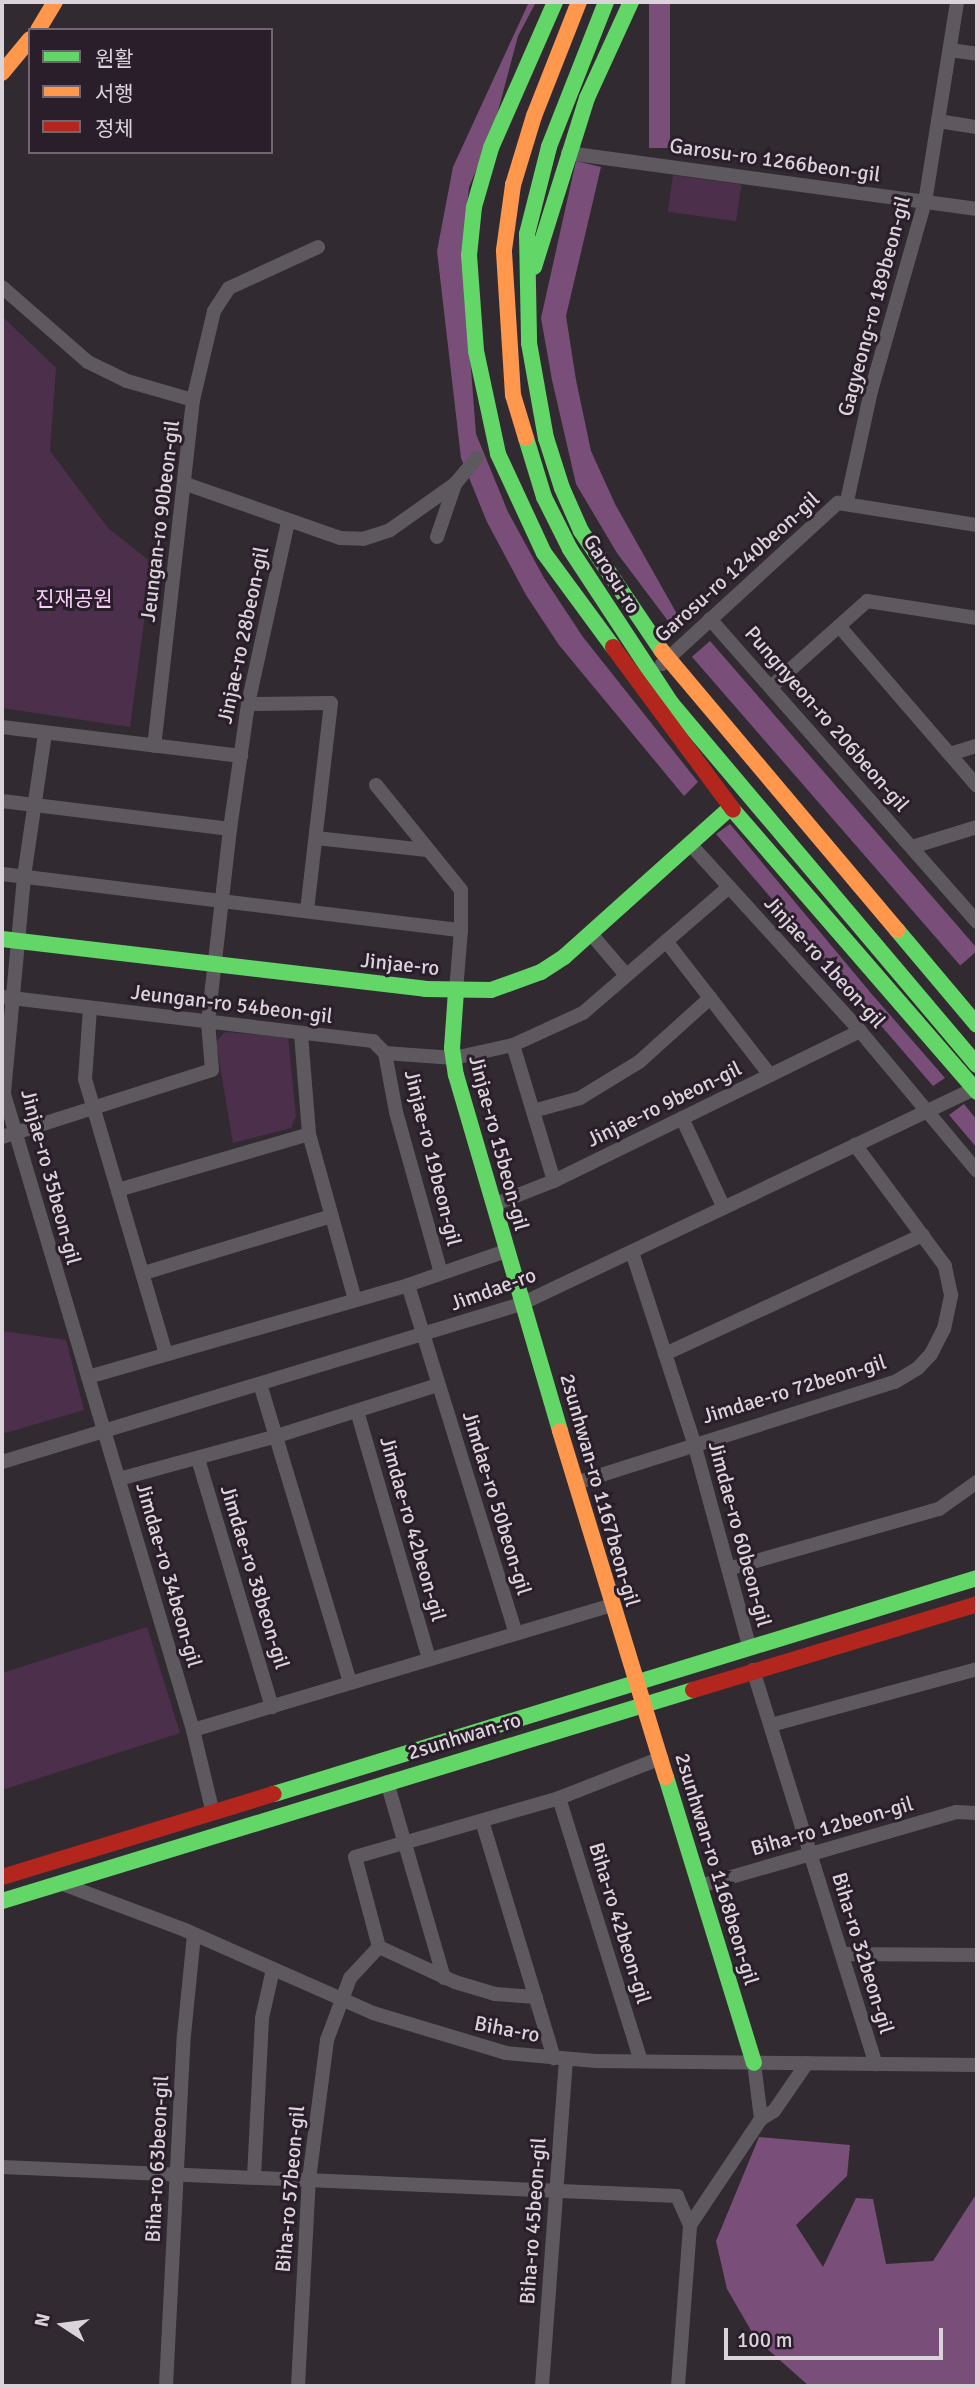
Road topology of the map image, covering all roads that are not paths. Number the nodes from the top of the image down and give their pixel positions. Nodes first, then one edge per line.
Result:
1 (55, 2) edge
2 (555, 2) edge
3 (606, 2) edge
4 (631, 2) edge
5 (957, 2) edge
6 (576, 8) edge
7 (39, 28) edge
8 (28, 42) edge
9 (950, 50) junction
10 (977, 54) edge
11 (2, 73) edge
12 (938, 121) junction
13 (977, 127) edge
14 (491, 148) junction
15 (568, 153) junction
16 (926, 202) junction
17 (977, 209) edge
18 (318, 247) dead end
19 (2, 287) edge
20 (526, 296) junction
21 (193, 400) junction
22 (477, 458) dead end
23 (186, 484) junction
24 (455, 484) junction
25 (847, 501) junction
26 (288, 522) junction
27 (977, 525) edge
28 (437, 537) dead end
29 (580, 605) junction
30 (977, 618) edge
31 (710, 619) junction
32 (839, 626) junction
33 (668, 659) junction
34 (651, 671) junction
35 (772, 686) junction
36 (671, 703) junction
37 (248, 704) junction
38 (2, 727) edge
39 (45, 734) junction
40 (686, 743) junction
41 (153, 746) junction
42 (977, 746) edge
43 (950, 754) junction
44 (241, 756) junction
45 (376, 785) dead end
46 (977, 786) edge
47 (2, 801) edge
48 (35, 806) junction
49 (731, 807) junction
50 (977, 827) edge
51 (230, 829) junction
52 (316, 838) junction
53 (691, 845) junction
54 (912, 847) junction
55 (427, 850) junction
56 (2, 874) edge
57 (24, 877) junction
58 (729, 887) junction
59 (224, 901) junction
60 (307, 911) junction
61 (974, 914) edge
62 (461, 930) junction
63 (592, 935) junction
64 (10, 940) edge
65 (666, 941) junction
66 (217, 965) junction
67 (626, 975) junction
68 (456, 991) junction
69 (6, 998) edge
70 (710, 998) junction
71 (90, 1008) junction
72 (208, 1022) junction
73 (977, 1025) edge
74 (860, 1031) junction
75 (301, 1034) junction
76 (513, 1045) junction
77 (385, 1053) junction
78 (454, 1058) junction
79 (977, 1065) edge
80 (770, 1075) junction
81 (976, 1091) edge
82 (92, 1108) junction
83 (927, 1110) junction
84 (533, 1111) junction
85 (682, 1118) junction
86 (309, 1134) junction
87 (8, 1135) edge
88 (855, 1145) junction
89 (977, 1171) edge
90 (554, 1181) junction
91 (117, 1190) junction
92 (493, 1205) junction
93 (724, 1208) junction
94 (332, 1216) junction
95 (923, 1235) junction
96 (506, 1251) junction
97 (632, 1252) junction
98 (144, 1273) junction
99 (441, 1273) junction
100 (408, 1285) junction
101 (355, 1300) junction
102 (522, 1304) junction
103 (422, 1335) junction
104 (166, 1354) junction
105 (665, 1354) junction
106 (88, 1377) junction
107 (260, 1384) junction
108 (438, 1385) junction
109 (357, 1411) junction
110 (105, 1431) junction
111 (277, 1436) junction
112 (694, 1443) junction
113 (198, 1459) junction
114 (2, 1462) edge
115 (119, 1479) junction
116 (579, 1482) junction
117 (977, 1482) edge
118 (977, 1567) edge
119 (728, 1569) junction
120 (977, 1578) edge
121 (937, 1589) junction
122 (977, 1604) edge
123 (612, 1605) junction
124 (977, 1611) edge
125 (941, 1616) junction
126 (977, 1618) edge
127 (516, 1633) junction
128 (749, 1646) junction
129 (429, 1659) junction
130 (977, 1669) edge
131 (753, 1670) junction
132 (350, 1683) junction
133 (638, 1690) junction
134 (272, 1706) junction
135 (771, 1725) junction
136 (193, 1730) junction
137 (661, 1758) junction
138 (387, 1782) junction
139 (559, 1798) junction
140 (213, 1812) junction
141 (977, 1813) edge
142 (482, 1821) junction
143 (405, 1843) junction
144 (811, 1854) junction
145 (2, 1877) edge
146 (60, 1883) junction
147 (700, 1886) junction
148 (2, 1901) edge
149 (194, 1934) junction
150 (379, 1947) junction
151 (842, 1954) junction
152 (977, 1955) edge
153 (273, 1969) junction
154 (444, 1978) junction
155 (536, 1997) junction
156 (340, 1999) junction
157 (560, 2059) junction
158 (641, 2061) junction
159 (754, 2063) junction
160 (807, 2063) junction
161 (876, 2064) junction
162 (977, 2066) edge
163 (761, 2119) junction
164 (2, 2167) edge
165 (177, 2173) junction
166 (254, 2176) junction
167 (309, 2179) junction
168 (556, 2192) junction
169 (690, 2225) junction
170 (166, 2386) edge
171 (298, 2386) edge
172 (542, 2386) edge
173 (678, 2386) edge

1 - 7 main road
2 - 14 main road
3 - 20 main road, Garosu-ro
4 - 15 main road
5 - 9 street, Gagyeong-ro 189beon-gil
6 - 14 main road
6 - 34 main road, Garosu-ro
8 - 11 main road
9 - 10 street
9 - 12 street, Gagyeong-ro 189beon-gil
12 - 13 street
12 - 16 street, Gagyeong-ro 189beon-gil
14 - 29 main road, Garosu-ro
15 - 16 street, Garosu-ro 1266beon-gil
15 - 20 main road
16 - 17 street, Garosu-ro 1266beon-gil
16 - 25 street, Gagyeong-ro 189beon-gil
18 - 21 street
19 - 21 street, Jeungan-ro 90beon-gil
20 - 33 main road, Garosu-ro
21 - 23 street, Jeungan-ro 90beon-gil
22 - 24 street
23 - 26 street
23 - 41 street, Jeungan-ro 90beon-gil
24 - 26 street
24 - 28 street
25 - 27 street, Garosu-ro 1240beon-gil
25 - 31 street, Garosu-ro 1240beon-gil
26 - 37 street, Jinjae-ro 28beon-gil
29 - 34 main road
29 - 40 main road
30 - 32 street
31 - 33 street, Garosu-ro 1240beon-gil
31 - 35 street, Pungnyeon-ro 206beon-gil
32 - 35 street
32 - 43 street
33 - 34 street, Garosu-ro 1240beon-gil
33 - 73 main road, Garosu-ro
34 - 36 main road, Garosu-ro
35 - 54 street, Pungnyeon-ro 206beon-gil
36 - 40 main road
36 - 79 main road, Garosu-ro
37 - 44 street, Jinjae-ro 28beon-gil
37 - 52 street
38 - 39 street, Jinjae-ro 28beon-gil
39 - 41 street, Jinjae-ro 28beon-gil
39 - 48 street, Jinjae-ro 35beon-gil
40 - 49 main road
41 - 44 street, Jinjae-ro 28beon-gil
42 - 43 street
43 - 46 street
44 - 51 street, Jinjae-ro 28beon-gil
45 - 55 street
47 - 48 street
48 - 51 street
48 - 57 street, Jinjae-ro 35beon-gil
49 - 53 main road, Jinjae-ro
49 - 81 main road
50 - 54 street
51 - 59 street, Jinjae-ro 28beon-gil
52 - 55 street
52 - 60 street
53 - 58 street, Jinjae-ro 1beon-gil
53 - 63 main road, Jinjae-ro
54 - 61 street, Pungnyeon-ro 206beon-gil
55 - 62 street
56 - 57 street
57 - 59 street
57 - 64 street, Jinjae-ro 35beon-gil
58 - 65 street
58 - 74 street, Jinjae-ro 1beon-gil
59 - 60 street
59 - 66 street, Jinjae-ro 28beon-gil
60 - 62 street
62 - 68 street
63 - 67 street
63 - 68 main road, Jinjae-ro
64 - 66 main road, Jinjae-ro
64 - 69 street, Jinjae-ro 35beon-gil
65 - 67 street
65 - 70 street, Jinjae-ro 9beon-gil
66 - 68 main road, Jinjae-ro
66 - 72 street, Jinjae-ro 28beon-gil
67 - 76 street
68 - 78 main road, Jinjae-ro 15beon-gil
69 - 71 street, Jeungan-ro 54beon-gil
69 - 87 street, Jinjae-ro 35beon-gil
70 - 80 street, Jinjae-ro 9beon-gil
70 - 84 street, Jinjae-ro 9beon-gil
71 - 72 street, Jeungan-ro 54beon-gil
71 - 82 street
72 - 75 street, Jeungan-ro 54beon-gil
72 - 82 street, Jinjae-ro 28beon-gil
74 - 80 street
74 - 83 street, Jinjae-ro 1beon-gil
75 - 77 street, Jeungan-ro 54beon-gil
75 - 86 street
76 - 78 street, Jeungan-ro 54beon-gil
76 - 84 street
77 - 78 street, Jeungan-ro 54beon-gil
77 - 99 street, Jinjae-ro 19beon-gil
78 - 92 main road, Jinjae-ro 15beon-gil
80 - 85 street, Jinjae-ro 9beon-gil
81 - 83 street, Jimdae-ro
82 - 87 street
82 - 91 street
83 - 88 street, Jimdae-ro
83 - 89 street, Jinjae-ro 1beon-gil
84 - 90 street
85 - 90 street, Jinjae-ro 9beon-gil
85 - 93 street
86 - 91 street
86 - 94 street
87 - 106 street, Jinjae-ro 35beon-gil
88 - 93 street, Jimdae-ro
88 - 95 street, Jimdae-ro 72beon-gil
90 - 92 street, Jinjae-ro 9beon-gil
91 - 98 street
92 - 96 main road, Jinjae-ro 15beon-gil
93 - 97 street, Jimdae-ro
94 - 98 street
94 - 101 street
95 - 105 street
95 - 112 street, Jimdae-ro 72beon-gil
96 - 99 street
96 - 102 main road, Jinjae-ro 15beon-gil
97 - 102 street, Jimdae-ro
97 - 105 street, Jimdae-ro 60beon-gil
98 - 104 street
99 - 100 street
100 - 101 street
100 - 103 street, Jimdae-ro 50beon-gil
101 - 104 street
102 - 103 street, Jimdae-ro
102 - 116 main road, 2sunhwan-ro 1167beon-gil
103 - 107 street, Jimdae-ro
103 - 108 street, Jimdae-ro 50beon-gil
104 - 106 street
105 - 112 street, Jimdae-ro 60beon-gil
106 - 110 street, Jinjae-ro 35beon-gil
107 - 110 street, Jimdae-ro
107 - 111 street
108 - 109 street
108 - 127 street, Jimdae-ro 50beon-gil
109 - 111 street
109 - 129 street, Jimdae-ro 42beon-gil
110 - 114 street, Jimdae-ro
110 - 115 street, Jimdae-ro 34beon-gil
111 - 113 street
111 - 132 street
112 - 116 street, Jimdae-ro 72beon-gil
112 - 119 street, Jimdae-ro 60beon-gil
113 - 115 street
113 - 134 street, Jimdae-ro 38beon-gil
115 - 136 street, Jimdae-ro 34beon-gil
116 - 123 main road, 2sunhwan-ro 1167beon-gil
117 - 119 street
118 - 121 main road, 2sunhwan-ro
119 - 128 street, Jimdae-ro 60beon-gil
120 - 121 main road, 2sunhwan-ro
121 - 128 main road, 2sunhwan-ro
122 - 125 main road, 2sunhwan-ro
123 - 127 street
123 - 133 main road, 2sunhwan-ro 1167beon-gil
124 - 125 main road, 2sunhwan-ro
125 - 126 main road
125 - 131 main road, 2sunhwan-ro
127 - 129 street
128 - 133 main road, 2sunhwan-ro
129 - 132 street
130 - 135 street
131 - 133 main road, 2sunhwan-ro
131 - 135 street, Biha-ro 32beon-gil
132 - 134 street
133 - 137 main road, 2sunhwan-ro 1168beon-gil
133 - 138 main road, 2sunhwan-ro
133 - 140 main road, 2sunhwan-ro
134 - 136 street
135 - 144 street, Biha-ro 32beon-gil
136 - 140 street, Jimdae-ro 34beon-gil
137 - 139 street
137 - 147 main road, 2sunhwan-ro 1168beon-gil
138 - 143 street
138 - 146 main road, 2sunhwan-ro
139 - 142 street
139 - 158 street, Biha-ro 42beon-gil
140 - 145 main road, 2sunhwan-ro
141 - 144 street, Biha-ro 12beon-gil
142 - 143 street
142 - 155 street
143 - 150 street
143 - 154 street
144 - 147 street, Biha-ro 12beon-gil
144 - 151 street, Biha-ro 32beon-gil
146 - 148 main road, 2sunhwan-ro
146 - 149 street, Biha-ro
147 - 159 main road, 2sunhwan-ro 1168beon-gil
149 - 153 street, Biha-ro
149 - 165 street, Biha-ro 63beon-gil
150 - 154 street
150 - 156 street, Biha-ro 57beon-gil
151 - 152 street
151 - 161 street, Biha-ro 32beon-gil
153 - 156 street, Biha-ro
153 - 166 street
154 - 155 street
155 - 157 street
156 - 157 street, Biha-ro
156 - 167 street, Biha-ro 57beon-gil
157 - 158 street, Biha-ro
157 - 168 street, Biha-ro 45beon-gil
158 - 159 street, Biha-ro
159 - 160 street, Biha-ro
159 - 163 street
160 - 161 street, Biha-ro
160 - 163 street
161 - 162 street, Biha-ro
163 - 169 street
164 - 165 street
165 - 166 street
165 - 170 street, Biha-ro 63beon-gil
166 - 167 street
167 - 168 street
167 - 171 street, Biha-ro 57beon-gil
168 - 169 street
168 - 172 street, Biha-ro 45beon-gil
169 - 173 street

